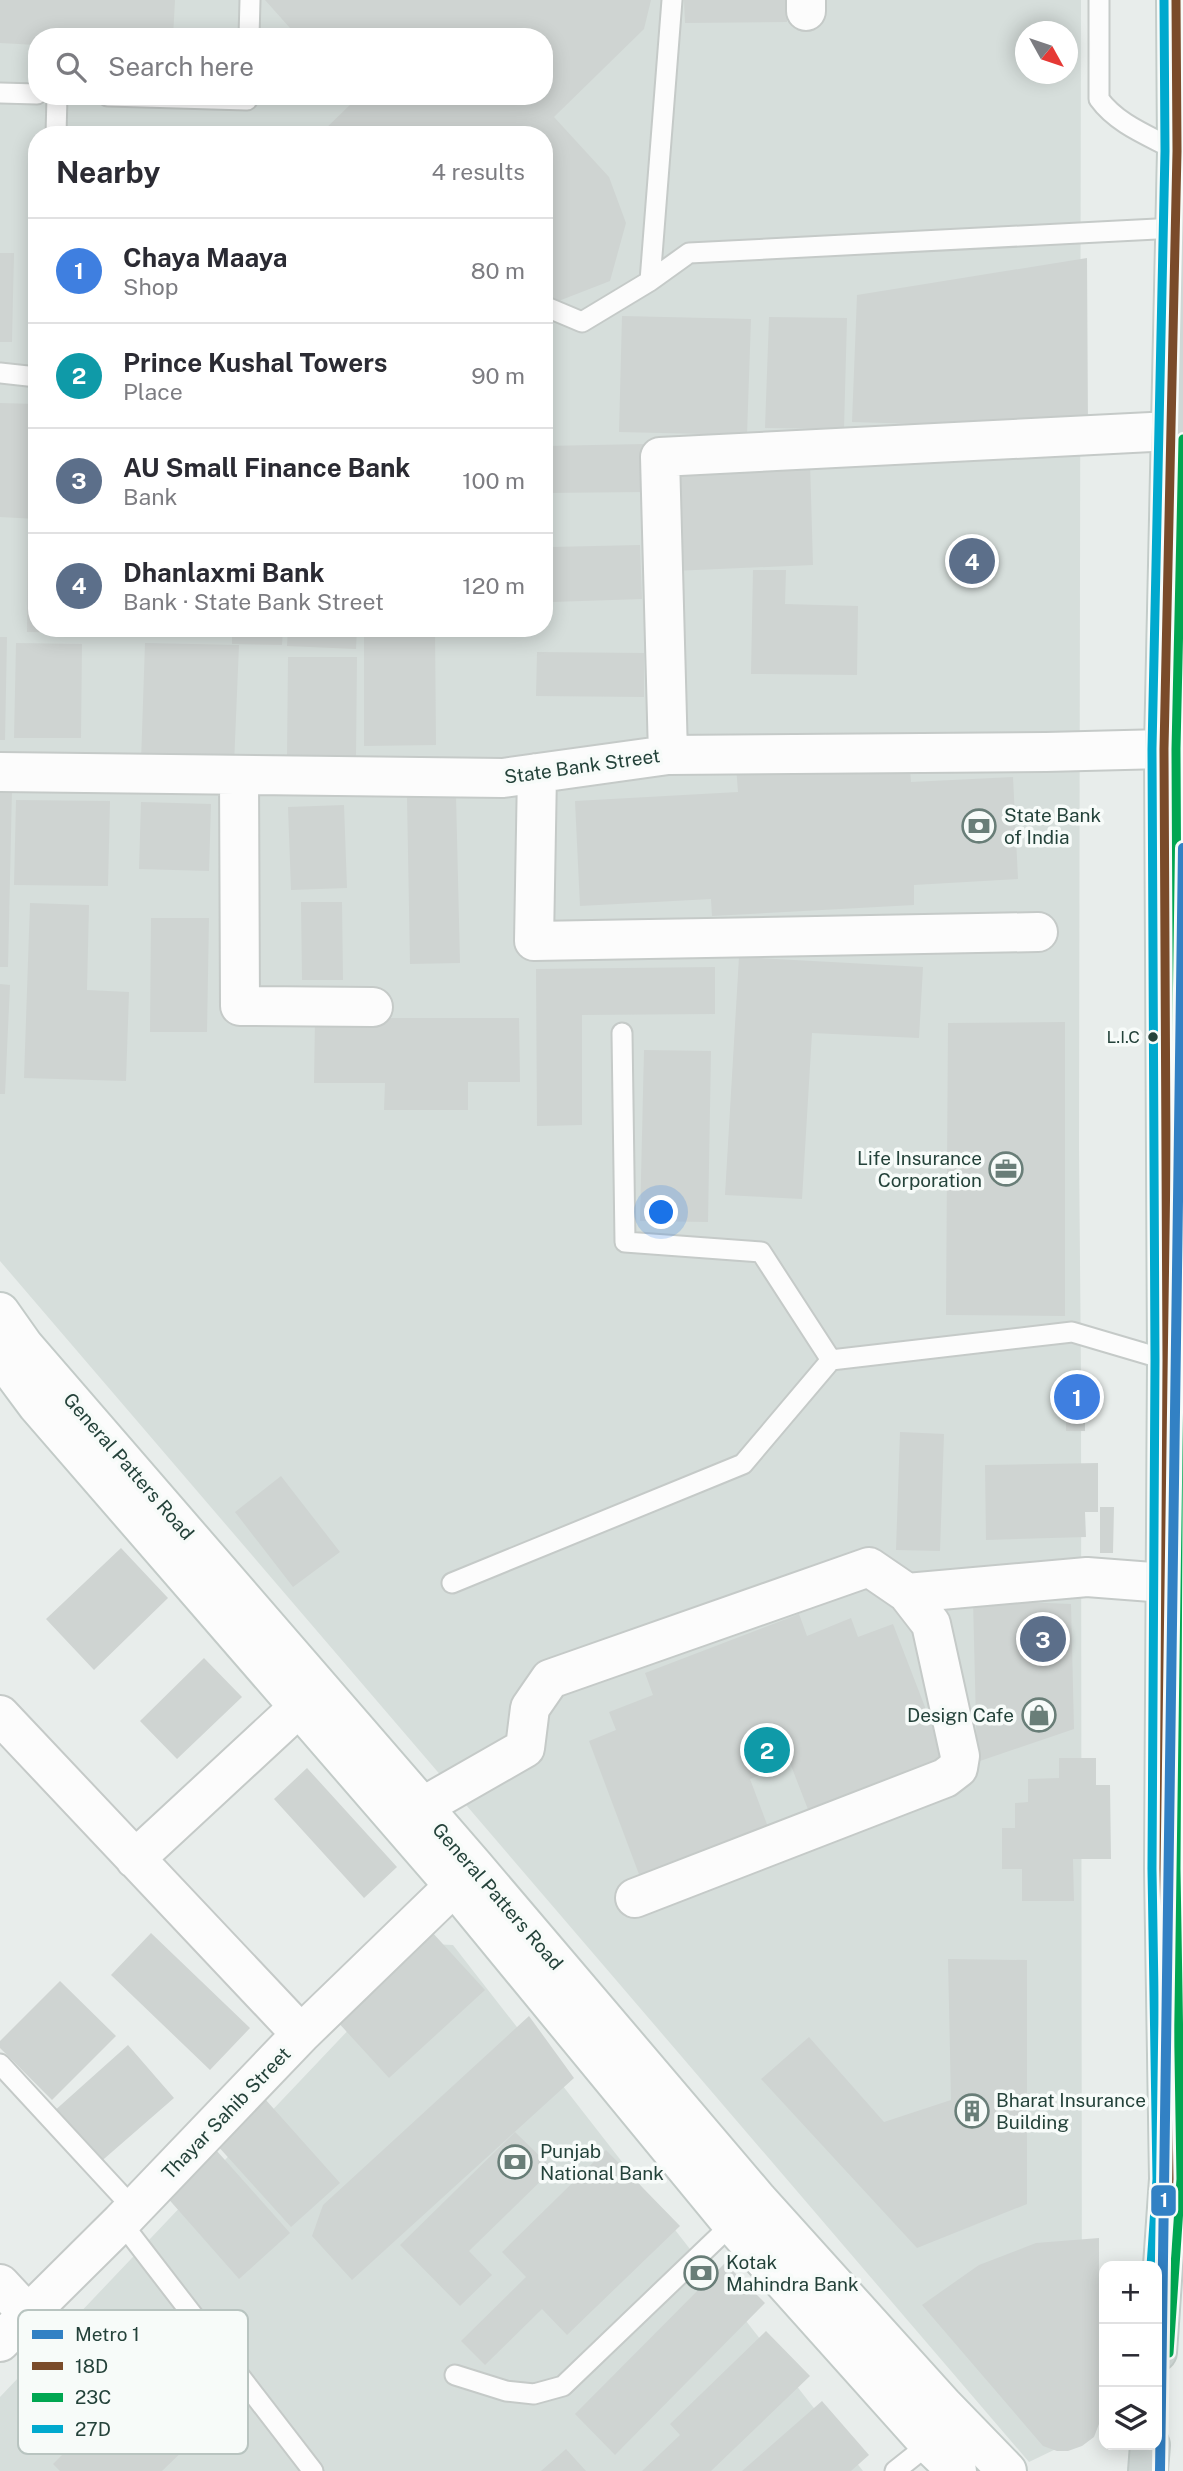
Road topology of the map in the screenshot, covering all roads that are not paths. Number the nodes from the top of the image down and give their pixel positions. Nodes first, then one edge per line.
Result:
1 (250, 0) edge
2 (672, 0) edge
3 (1099, 0) edge
4 (1176, 0) edge
5 (249, 28) edge
6 (0, 93) edge
7 (28, 94) edge
8 (57, 105) edge
9 (56, 126) edge
10 (1177, 151) junction
11 (1176, 228) junction
12 (650, 281) junction
13 (553, 310) edge
14 (0, 373) edge
15 (28, 376) edge
16 (1171, 431) junction
17 (1164, 749) junction
18 (668, 755) junction
19 (0, 772) edge
20 (537, 773) junction
21 (239, 775) junction
22 (1038, 932) dead end
23 (373, 1007) dead end
24 (622, 1033) dead end
25 (1175, 1112) edge
26 (0, 1312) edge
27 (0, 1355) edge
28 (831, 1360) junction
29 (1167, 1360) junction
30 (452, 1583) dead end
31 (1165, 1583) junction
32 (907, 1593) junction
33 (298, 1708) junction
34 (0, 1715) edge
35 (422, 1807) junction
36 (135, 1859) junction
37 (454, 1886) junction
38 (635, 1898) dead end
39 (301, 2034) junction
40 (0, 2064) edge
41 (127, 2216) junction
42 (733, 2224) junction
43 (0, 2284) edge
44 (24, 2310) edge
45 (30, 2310) edge
46 (196, 2310) edge
47 (18, 2323) edge
48 (1159, 2324) edge
49 (0, 2342) edge
50 (455, 2375) dead end
51 (248, 2382) edge
52 (929, 2444) junction
53 (1150, 2450) edge
54 (313, 2471) edge
55 (895, 2471) edge
56 (957, 2471) edge
57 (1007, 2471) edge
58 (1148, 2471) edge

1 - 5 lane
2 - 12 lane
3 - 10 lane
4 - 10 main road
6 - 7 lane
8 - 9 lane
10 - 11 main road
11 - 12 lane
11 - 16 main road
12 - 13 lane
14 - 15 lane
16 - 17 main road
16 - 18 street
17 - 18 street, State Bank Street
17 - 25 main road
18 - 20 street, State Bank Street
19 - 21 street, State Bank Street
20 - 21 street, State Bank Street
20 - 22 street
21 - 23 street
24 - 28 lane
25 - 29 main road
26 - 35 street, General Patters Road
27 - 33 street, General Patters Road
28 - 29 lane
28 - 30 lane
29 - 31 main road
31 - 32 street
31 - 48 main road
32 - 35 street
32 - 38 street
33 - 36 street
33 - 37 street, General Patters Road
34 - 36 street
35 - 57 street, General Patters Road
36 - 39 street
37 - 39 street, Thayar Sahib Street
37 - 42 street, General Patters Road
39 - 41 street, Thayar Sahib Street
40 - 41 lane
41 - 45 street, Thayar Sahib Street
41 - 46 lane
42 - 50 lane
42 - 52 street, General Patters Road
43 - 44 street
47 - 49 street, Thayar Sahib Street
51 - 54 lane
52 - 55 lane
52 - 56 street, General Patters Road
53 - 58 main road

